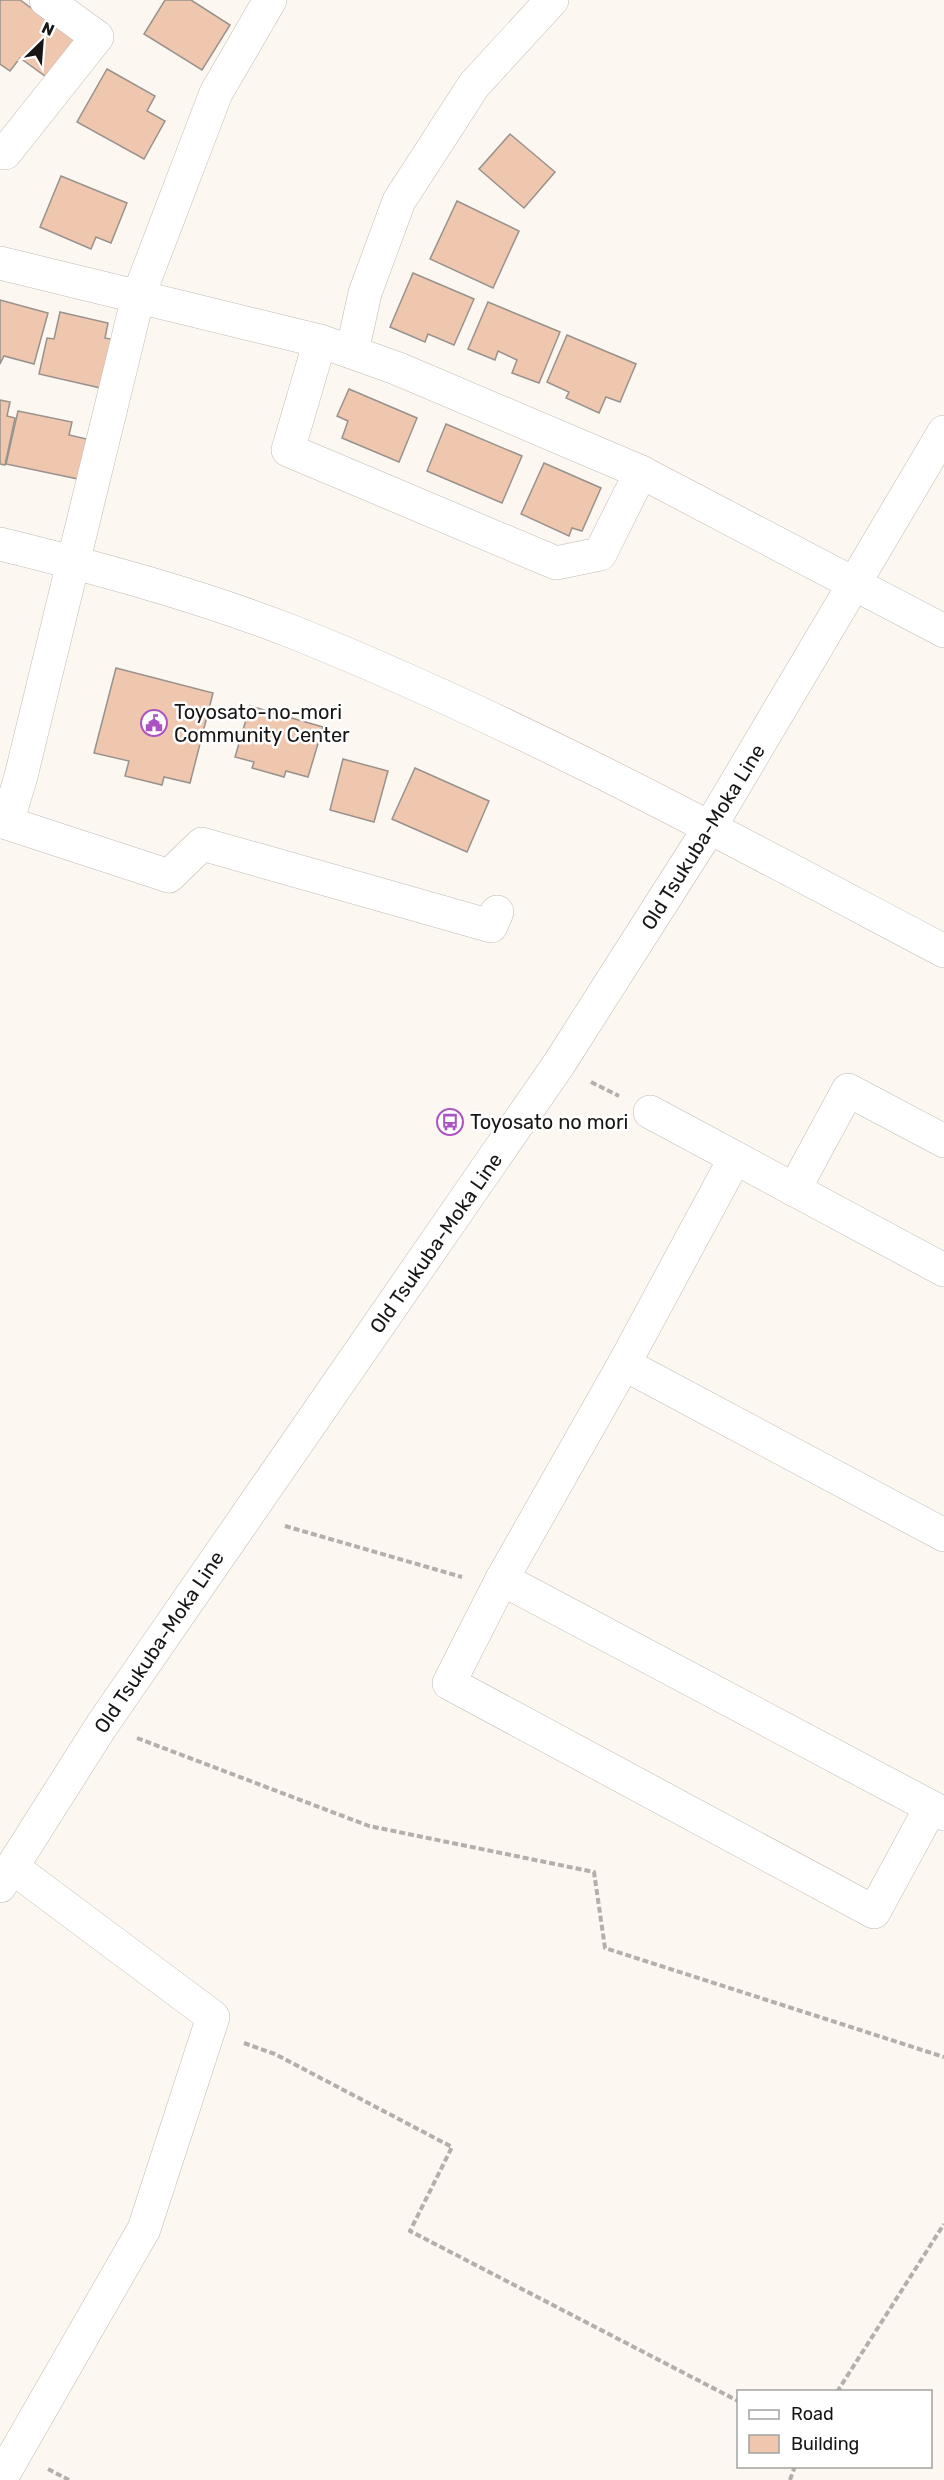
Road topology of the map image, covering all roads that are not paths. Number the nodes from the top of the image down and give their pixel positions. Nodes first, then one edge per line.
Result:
1 (46, 0) edge
2 (270, 0) edge
3 (552, 0) edge
4 (2, 158) edge
5 (0, 263) edge
6 (138, 297) junction
7 (320, 341) junction
8 (352, 352) junction
9 (944, 432) edge
10 (641, 472) junction
11 (0, 544) edge
12 (72, 561) junction
13 (854, 583) junction
14 (944, 631) edge
15 (4, 822) edge
16 (710, 828) junction
17 (497, 912) dead end
18 (944, 951) edge
19 (650, 1112) road end
20 (944, 1141) edge
21 (735, 1158) junction
22 (794, 1190) junction
23 (944, 1270) edge
24 (624, 1364) junction
25 (944, 1534) edge
26 (502, 1580) junction
27 (937, 1811) edge
28 (6, 1876) edge
29 (0, 2480) edge

1 - 4 street
2 - 6 street
3 - 8 street
5 - 6 street
6 - 7 street
6 - 12 street
7 - 8 street
7 - 10 street
8 - 10 street
9 - 13 street, Old Tsukuba-Moka Line
10 - 13 street
11 - 12 street
12 - 15 street
12 - 16 street
13 - 14 street
13 - 16 street, Old Tsukuba-Moka Line
15 - 17 street
16 - 18 street
16 - 28 street, Old Tsukuba-Moka Line
19 - 21 street
20 - 22 street
21 - 22 street
21 - 24 street
22 - 23 street
24 - 25 street
24 - 26 street
26 - 27 street
26 - 27 street
28 - 29 street

